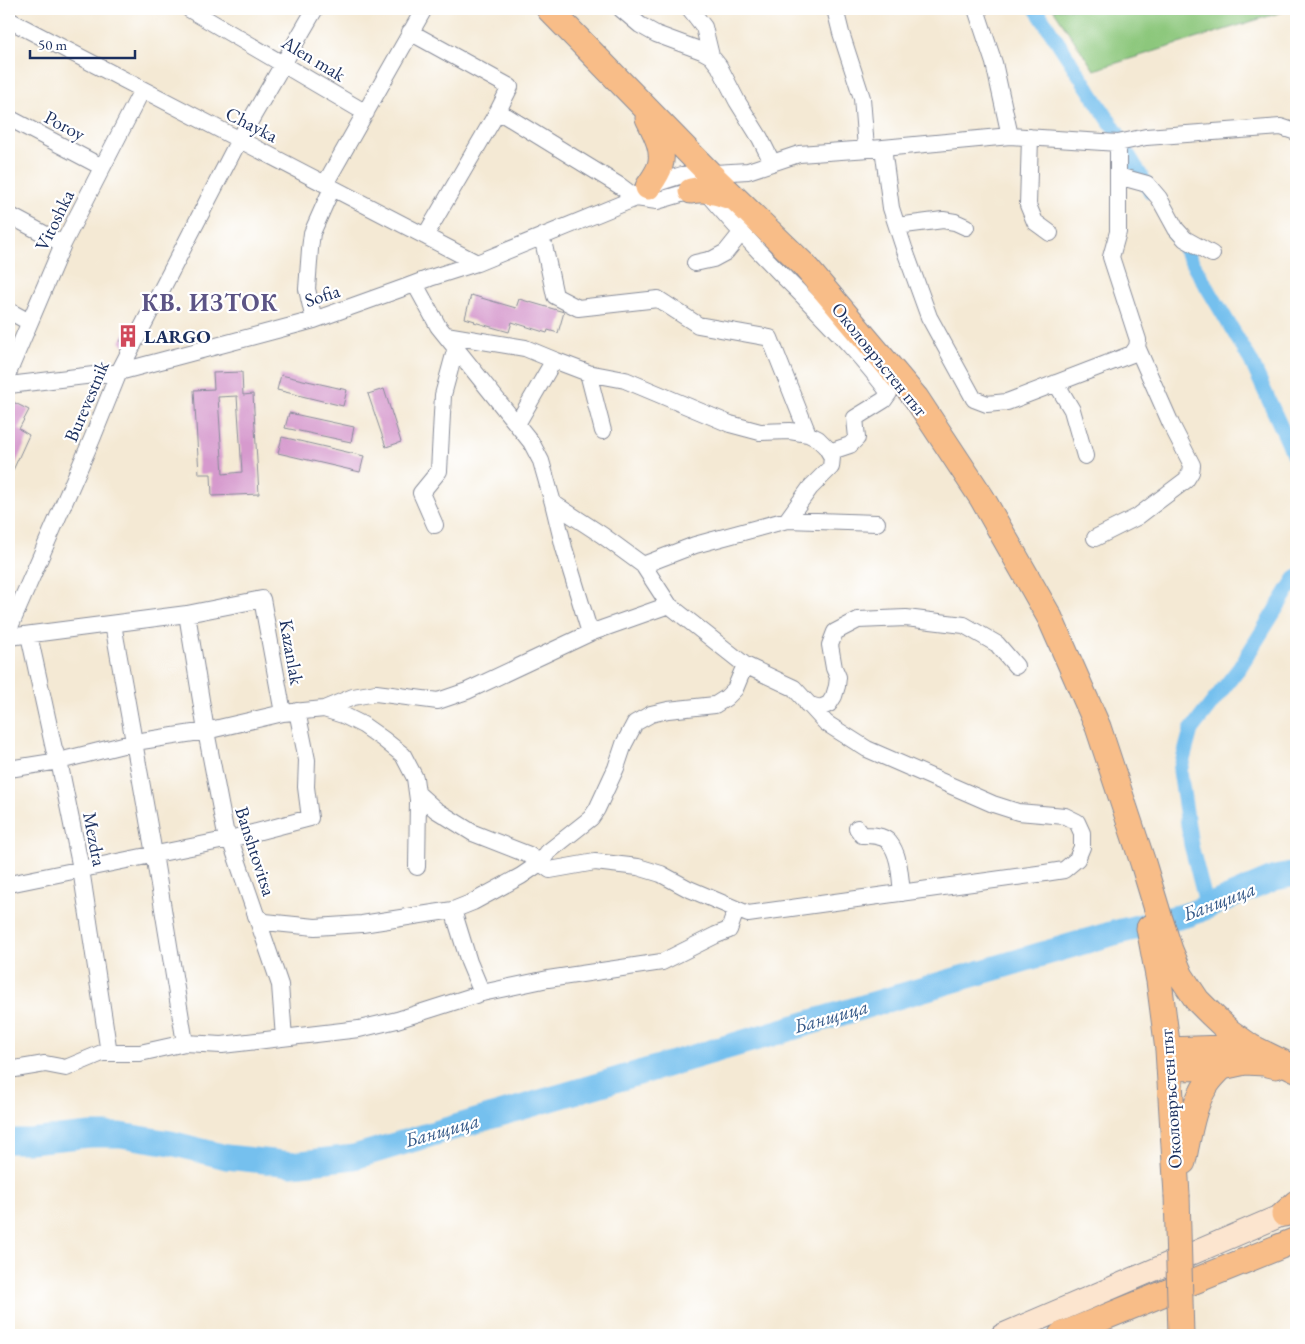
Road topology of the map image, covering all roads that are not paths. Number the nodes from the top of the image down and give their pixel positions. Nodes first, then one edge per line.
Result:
1 (189, 9) edge
2 (315, 9) edge
3 (424, 9) edge
4 (549, 9) edge
5 (620, 9) edge
6 (690, 9) edge
7 (835, 9) edge
8 (976, 9) edge
9 (9, 20) edge
10 (410, 32) junction
11 (711, 56) junction
12 (283, 63) junction
13 (142, 90) junction
14 (641, 104) junction
15 (498, 111) junction
16 (366, 112) junction
17 (9, 118) edge
18 (1296, 132) edge
19 (1010, 136) junction
20 (1030, 137) junction
21 (238, 140) junction
22 (1118, 143) junction
23 (866, 148) junction
24 (883, 148) junction
25 (772, 162) junction
26 (102, 167) junction
27 (1132, 180) junction
28 (702, 185) junction
29 (329, 186) junction
30 (642, 193) junction
31 (9, 215) edge
32 (897, 226) junction
33 (966, 227) dead end
34 (742, 232) junction
35 (1050, 233) dead end
36 (425, 236) junction
37 (542, 236) junction
38 (63, 244) junction
39 (1212, 254) dead end
40 (476, 263) junction
41 (695, 263) dead end
42 (415, 284) junction
43 (9, 311) edge
44 (314, 320) junction
45 (29, 322) junction
46 (451, 341) junction
47 (1137, 347) junction
48 (554, 360) junction
49 (9, 371) edge
50 (119, 372) junction
51 (588, 373) junction
52 (1056, 383) junction
53 (9, 385) edge
54 (517, 424) junction
55 (603, 430) dead end
56 (808, 434) junction
57 (829, 452) junction
58 (1085, 456) dead end
59 (553, 503) junction
60 (787, 520) junction
61 (877, 523) dead end
62 (435, 525) dead end
63 (1095, 538) dead end
64 (643, 565) junction
65 (669, 605) junction
66 (187, 614) junction
67 (114, 624) junction
68 (9, 629) edge
69 (590, 633) junction
70 (29, 635) junction
71 (9, 637) edge
72 (745, 665) junction
73 (1016, 666) dead end
74 (807, 704) junction
75 (324, 709) junction
76 (290, 712) junction
77 (206, 731) junction
78 (135, 742) junction
79 (59, 761) junction
80 (9, 769) edge
81 (417, 793) junction
82 (857, 828) dead end
83 (230, 840) junction
84 (154, 854) junction
85 (540, 863) junction
86 (418, 867) dead end
87 (81, 870) junction
88 (9, 884) edge
89 (902, 893) junction
90 (453, 910) junction
91 (736, 910) junction
92 (256, 916) junction
93 (1170, 978) junction
94 (482, 994) junction
95 (284, 1038) junction
96 (185, 1043) junction
97 (1251, 1048) junction
98 (109, 1053) junction
99 (1169, 1059) junction
100 (1222, 1067) junction
101 (1296, 1069) edge
102 (9, 1070) edge
103 (1296, 1076) edge
104 (1177, 1195) junction
105 (1292, 1209) edge
106 (1296, 1240) edge
107 (1008, 1333) edge
108 (1061, 1335) edge
109 (1181, 1335) edge

1 - 12 street, Alen mak
2 - 12 street, Burevestnik
3 - 10 street
4 - 14 main road
5 - 11 street
6 - 11 street
7 - 23 street
8 - 19 street
9 - 13 street, Chayka
10 - 15 street
10 - 16 street
11 - 25 street
12 - 16 street, Alen mak
12 - 21 street, Burevestnik
13 - 21 street, Chayka
13 - 26 street, Vitoshka
14 - 28 main road
14 - 30 main road
15 - 30 street
15 - 36 street
16 - 29 street
17 - 26 street, Poroy
18 - 22 street
19 - 20 street
19 - 24 street
20 - 22 street
20 - 35 street
21 - 29 street, Chayka
21 - 50 street, Burevestnik
22 - 27 street
23 - 24 street
23 - 25 street
24 - 32 street
25 - 28 street
26 - 38 street, Vitoshka
27 - 39 street
27 - 47 street
28 - 30 street
28 - 30 street, Sofia
28 - 34 street
28 - 93 main road, Околовръстен път
29 - 36 street, Chayka
29 - 44 street
30 - 37 street, Sofia
31 - 38 street
32 - 33 street
32 - 52 street
34 - 41 street
34 - 57 street
36 - 40 street, Chayka
37 - 40 street, Sofia
37 - 56 street
38 - 45 street, Vitoshka
40 - 42 street, Sofia
42 - 44 street, Sofia
42 - 46 street
43 - 45 street
44 - 50 street, Sofia
45 - 49 street, Vitoshka
46 - 48 street
46 - 54 street
46 - 62 street
47 - 52 street
47 - 63 street
48 - 51 street
48 - 54 street
50 - 53 street, Sofia
50 - 68 street, Burevestnik
51 - 55 street
51 - 56 street
52 - 58 street
54 - 59 street
56 - 57 street
57 - 60 street
59 - 64 street
59 - 69 street
60 - 61 street
60 - 64 street
64 - 65 street
65 - 69 street
65 - 72 street
66 - 67 street
66 - 76 street, Kazanlak
66 - 77 street, Banshtovitsa
67 - 70 street
67 - 78 street
69 - 75 street
70 - 71 street
70 - 79 street, Mezdra
72 - 74 street
72 - 85 street
73 - 74 street
74 - 89 street
75 - 76 street
75 - 81 street
76 - 77 street
76 - 83 street, Kazanlak
77 - 78 street
77 - 83 street, Banshtovitsa
78 - 79 street
78 - 84 street
79 - 80 street
79 - 87 street, Mezdra
81 - 85 street
81 - 86 street
82 - 89 street
83 - 84 street
83 - 92 street, Banshtovitsa
84 - 87 street
84 - 96 street
85 - 90 street
85 - 91 street
87 - 88 street
87 - 98 street, Mezdra
89 - 91 street
90 - 92 street
90 - 94 street
91 - 94 street
92 - 95 street, Banshtovitsa
93 - 97 main road
93 - 99 main road, Околовръстен път
94 - 95 street
95 - 96 street
96 - 98 street
97 - 99 main road
97 - 101 main road
98 - 102 street
99 - 100 main road
99 - 104 main road, Околовръстен път
100 - 103 main road
100 - 104 main road
104 - 109 main road, Околовръстен път, bridge
105 - 107 main road
106 - 108 main road

